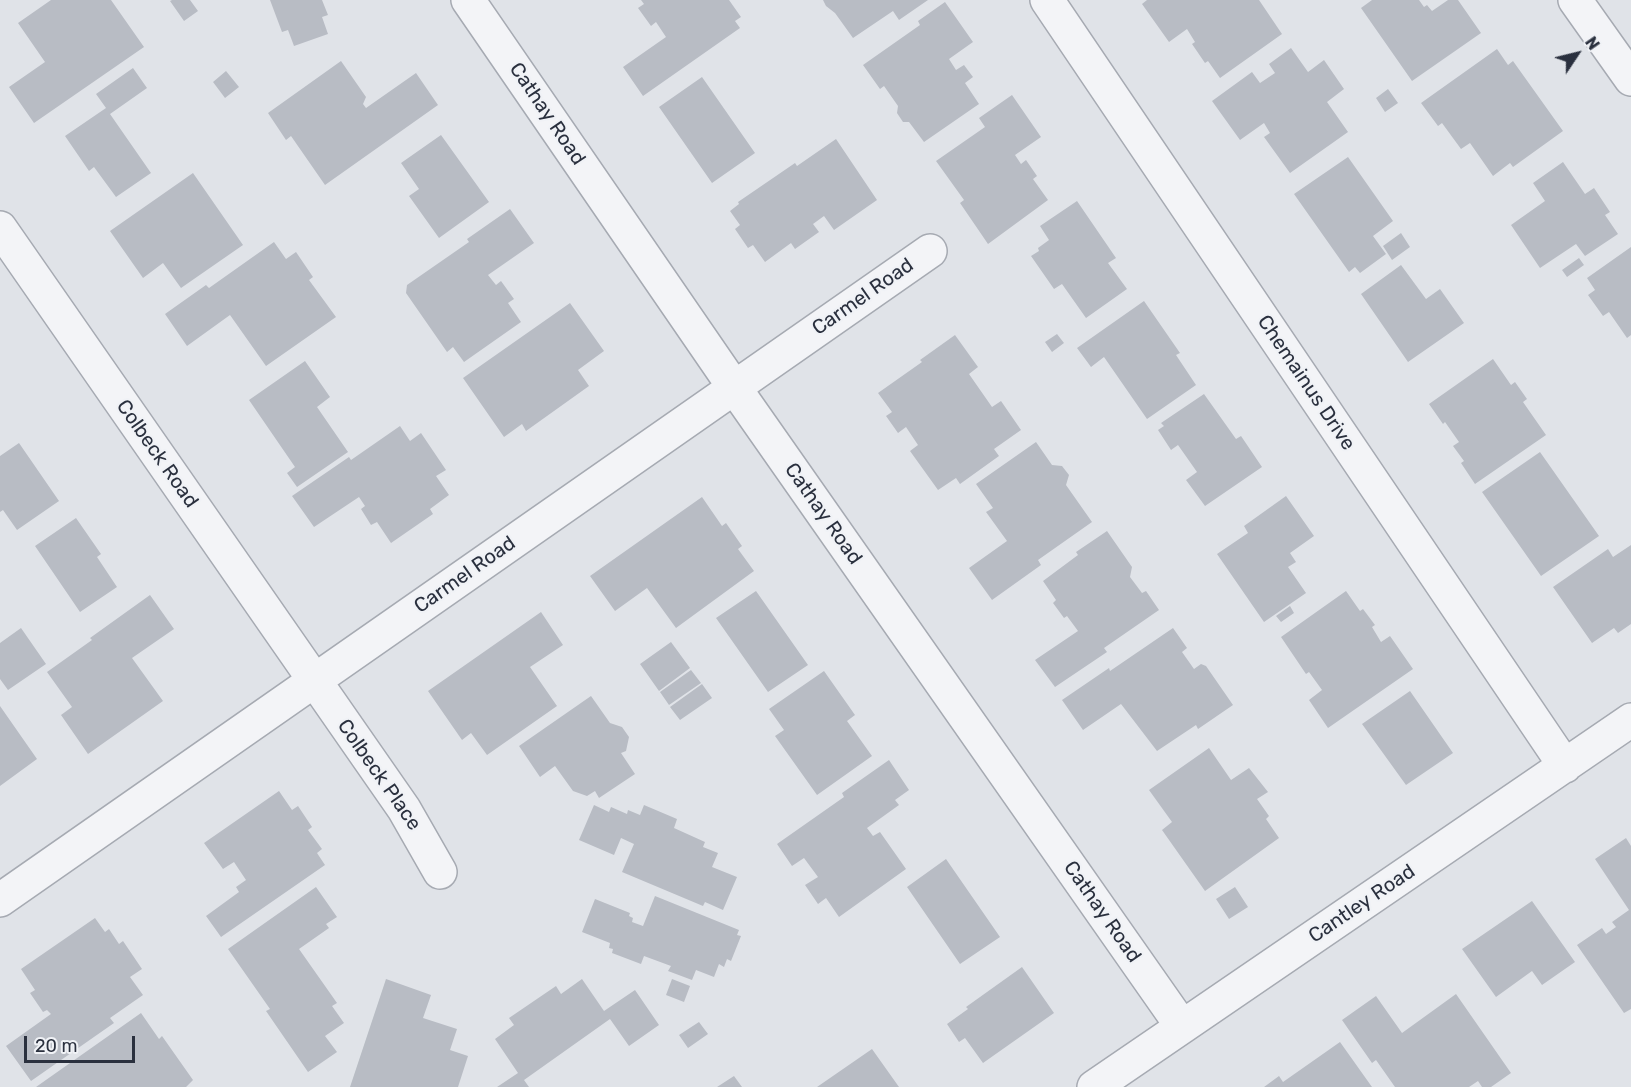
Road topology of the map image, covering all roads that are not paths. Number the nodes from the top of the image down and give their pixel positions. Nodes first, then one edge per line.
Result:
1 (468, 0) edge
2 (1047, 0) edge
3 (1575, 0) edge
4 (1631, 79) edge
5 (0, 228) edge
6 (930, 251) dead end
7 (734, 387) junction
8 (314, 680) junction
9 (1631, 720) edge
10 (1565, 766) junction
11 (440, 872) dead end
12 (0, 900) edge
13 (1181, 1026) junction
14 (1094, 1087) edge

1 - 7 street, Cathay Road
2 - 10 street, Chemainus Drive
3 - 4 street
5 - 8 street, Colbeck Road
6 - 7 street, Carmel Road
7 - 8 street, Carmel Road
7 - 13 street, Cathay Road
8 - 11 street, Colbeck Place
8 - 12 street, Carmel Road
9 - 10 street, Cantley Road
10 - 13 street, Cantley Road
13 - 14 street, Cantley Road

